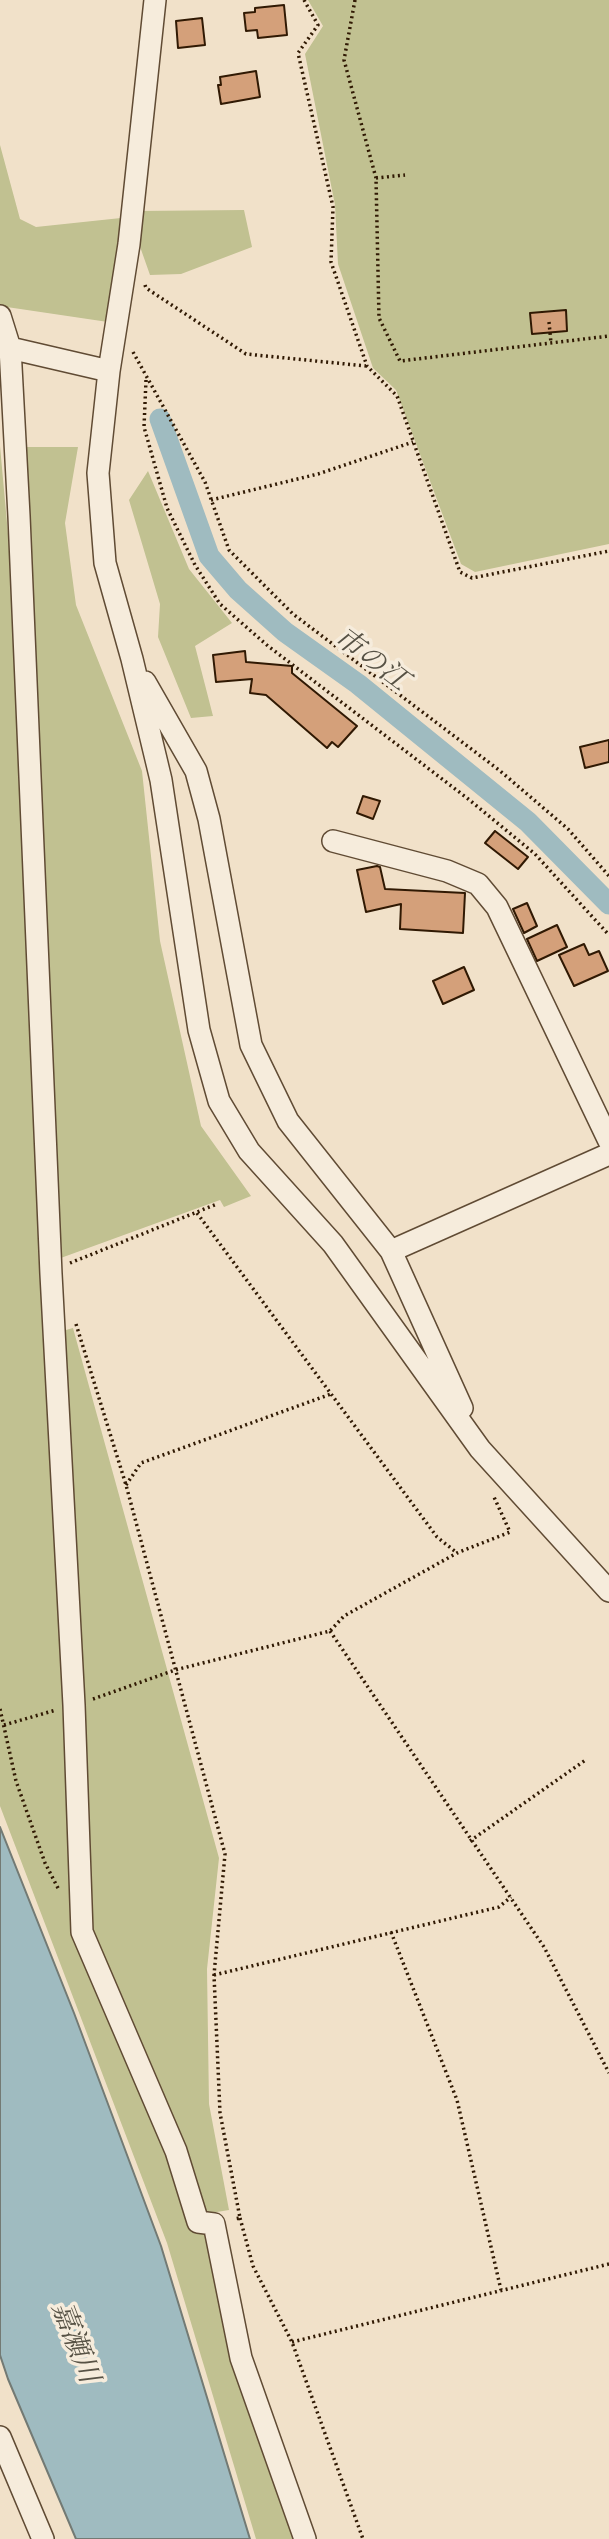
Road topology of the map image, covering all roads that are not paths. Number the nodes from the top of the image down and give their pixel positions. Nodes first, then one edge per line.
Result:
1 (155, 0) edge
2 (0, 316) edge
3 (10, 348) junction
4 (109, 371) junction
5 (132, 659) junction
6 (333, 841) dead end
7 (609, 1141) edge
8 (609, 1154) edge
9 (391, 1251) junction
10 (480, 1448) junction
11 (609, 1591) edge
12 (0, 2437) edge
13 (43, 2539) edge
14 (305, 2539) edge

1 - 4 street
2 - 3 street
3 - 4 street
3 - 14 street
4 - 5 street
5 - 9 street
5 - 10 street
6 - 7 street
8 - 9 street
9 - 10 street
10 - 11 street
12 - 13 street

